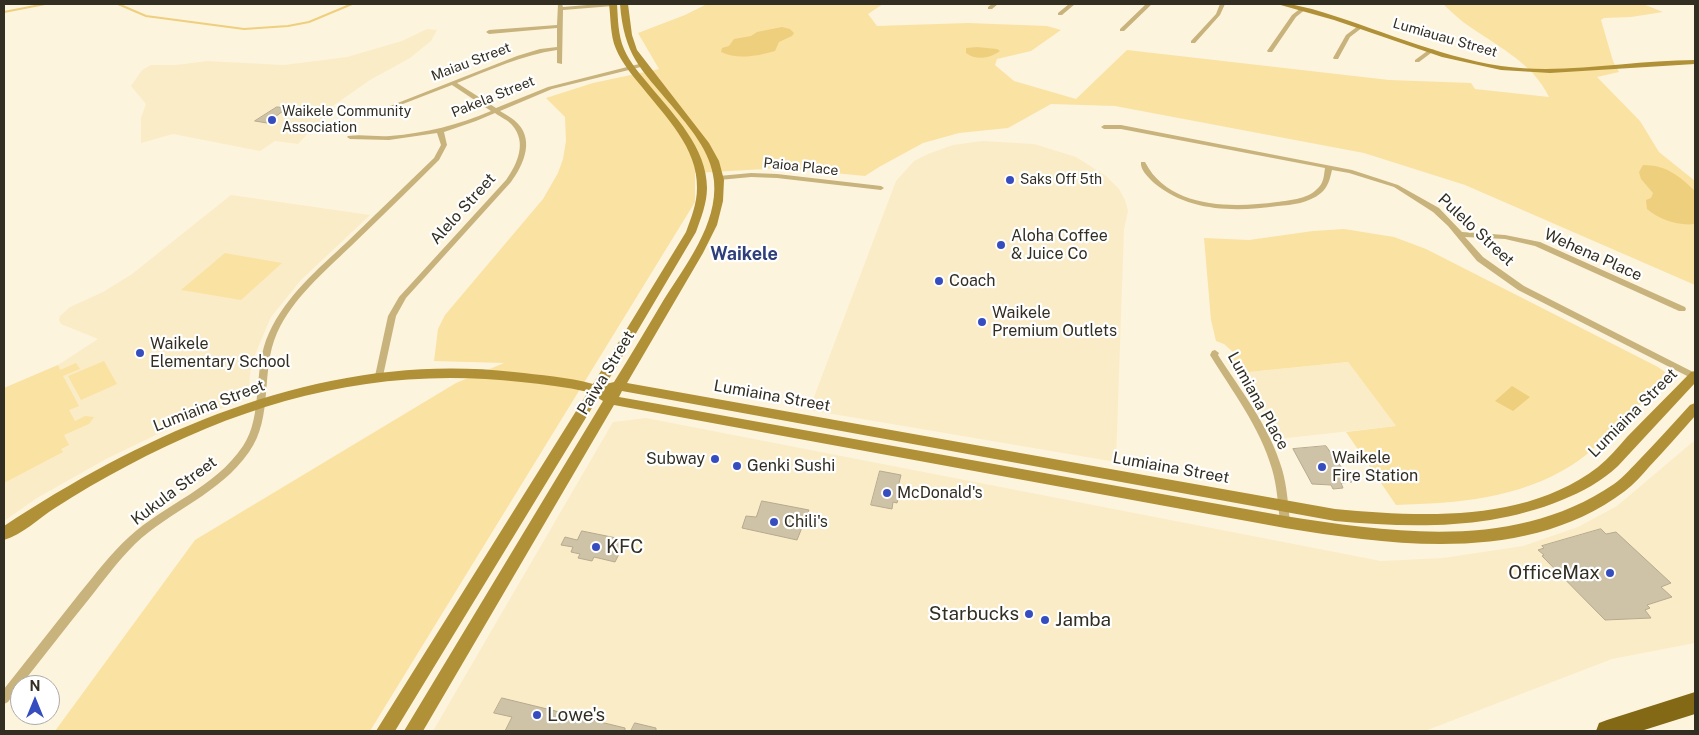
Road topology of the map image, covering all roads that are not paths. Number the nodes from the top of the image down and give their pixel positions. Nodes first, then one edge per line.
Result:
1 (613, 4) edge
2 (620, 4) edge
3 (624, 4) edge
4 (1072, 4) edge
5 (1149, 4) edge
6 (1222, 4) edge
7 (1281, 4) edge
8 (560, 6) edge
9 (1303, 9) junction
10 (1060, 14) dead end
11 (560, 26) junction
12 (1360, 27) junction
13 (1122, 30) dead end
14 (489, 32) dead end
15 (1194, 42) dead end
16 (560, 48) junction
17 (1432, 50) junction
18 (1270, 51) dead end
19 (1336, 58) dead end
20 (1417, 61) dead end
21 (1695, 62) edge
22 (560, 63) dead end
23 (643, 65) junction
24 (631, 68) junction
25 (452, 83) junction
26 (393, 106) dead end
27 (497, 110) junction
28 (1104, 127) dead end
29 (440, 131) junction
30 (350, 137) dead end
31 (1144, 163) dead end
32 (1329, 167) junction
33 (702, 170) junction
34 (719, 178) junction
35 (703, 187) junction
36 (881, 188) dead end
37 (1459, 234) junction
38 (1682, 310) dead end
39 (1214, 352) dead end
40 (379, 376) junction
41 (1695, 376) edge
42 (618, 386) junction
43 (596, 390) junction
44 (610, 400) junction
45 (260, 403) junction
46 (1695, 408) edge
47 (1284, 507) junction
48 (1285, 522) junction
49 (4, 534) edge
50 (4, 698) edge
51 (1695, 703) edge
52 (385, 731) edge
53 (413, 731) edge
54 (1607, 731) edge

1 - 2 street
1 - 8 street
1 - 24 street, Paiwa Street
3 - 23 street, Paiwa Street
4 - 10 street
5 - 13 street
6 - 15 street
7 - 9 street, Lumiauau Street
8 - 11 street
9 - 12 street, Lumiauau Street
9 - 18 street
11 - 14 street
11 - 16 street
12 - 17 street, Lumiauau Street
12 - 19 street
16 - 22 street
16 - 25 street, Maiau Street
17 - 20 street
17 - 21 street, Lumiauau Street
23 - 24 street, Pakela Street
23 - 34 street, Paiwa Street
24 - 27 street, Pakela Street
24 - 33 street, Paiwa Street
25 - 26 street, Maiau Street
25 - 27 street, Alelo Street
27 - 29 street, Pakela Street
27 - 40 street, Alelo Street
28 - 32 street, Pulelo Street
29 - 30 street, Pakela Street
29 - 45 street, Kukula Street
31 - 32 street
32 - 37 street, Pulelo Street
33 - 34 street
33 - 35 street, Paiwa Street
34 - 35 street
34 - 36 street, Paioa Place
34 - 42 street, Paiwa Street
35 - 43 street, Paiwa Street
37 - 38 street, Wehena Place
37 - 41 street, Pulelo Street
39 - 47 street, Lumiana Place
40 - 43 street, Lumiaina Street
40 - 45 street, Lumiaina Street
41 - 47 street, Lumiaina Street
42 - 43 street, Lumiaina Street
42 - 44 street, Paiwa Street
42 - 47 street, Lumiaina Street
43 - 44 street, Lumiaina Street
43 - 52 street, Paiwa Street
44 - 48 street, Lumiaina Street
44 - 53 street, Paiwa Street
45 - 49 street, Lumiaina Street
45 - 50 street, Kukula Street
46 - 48 street, Lumiaina Street
47 - 48 street, Lumiana Place
51 - 54 highway

